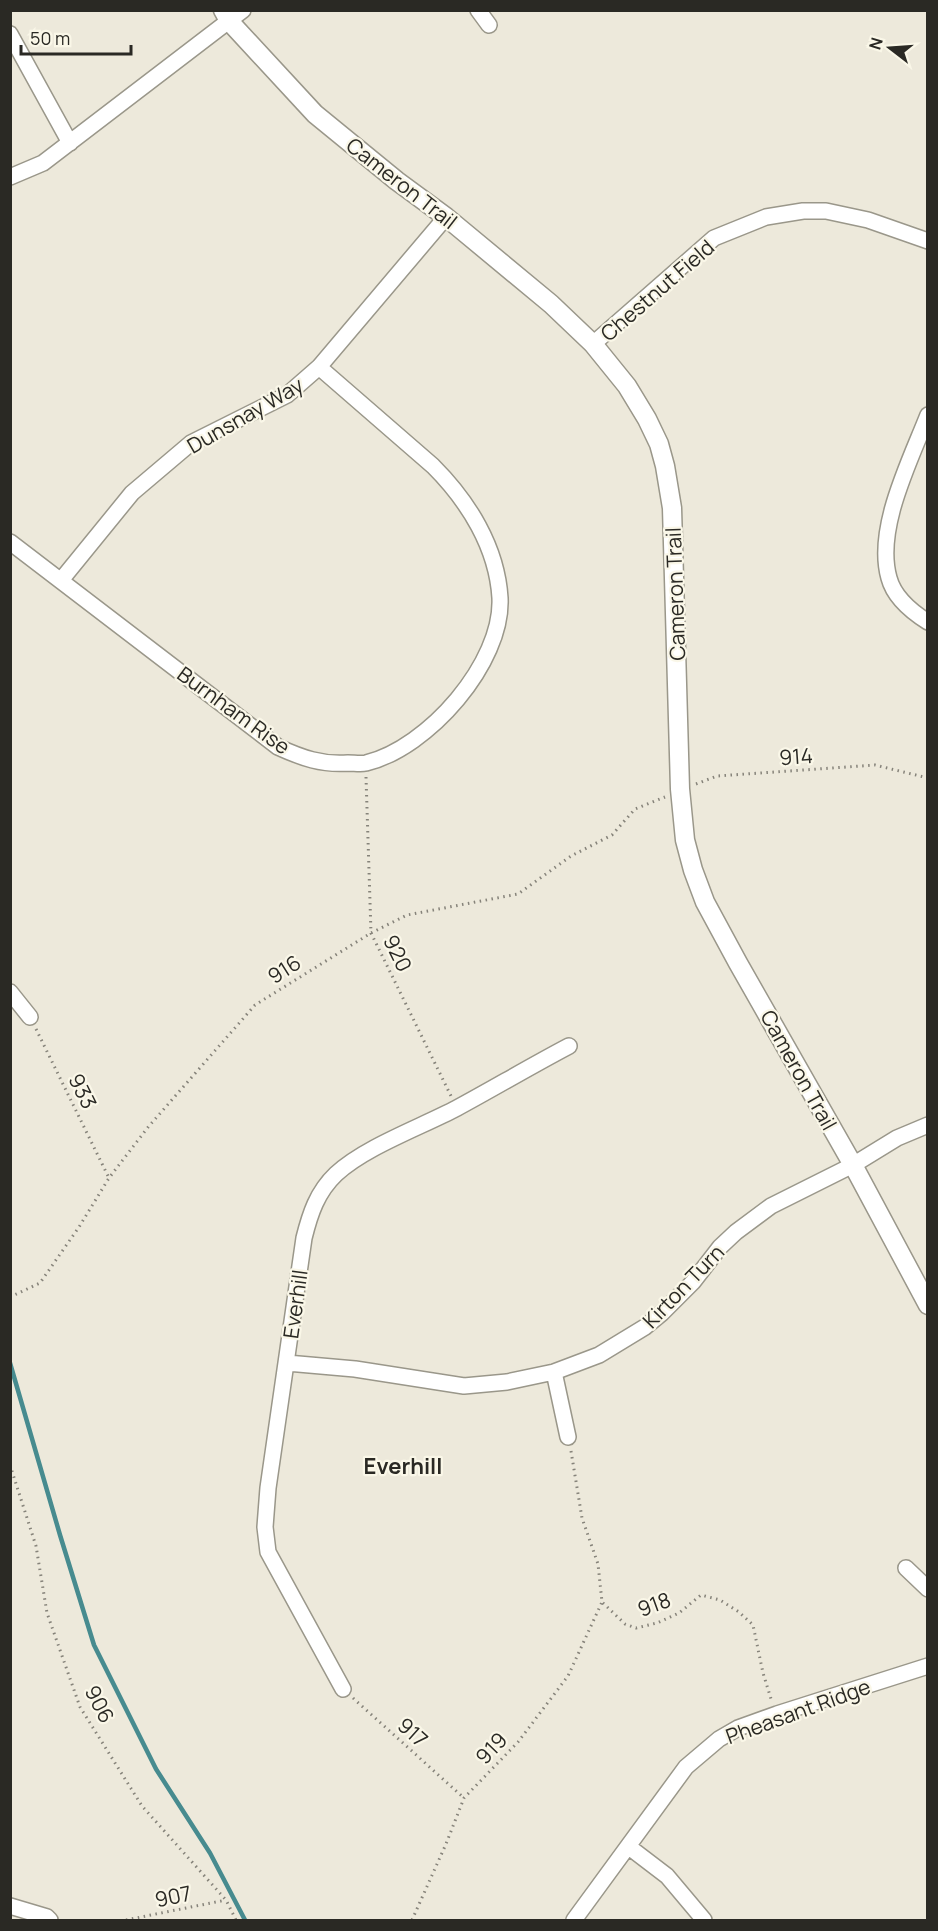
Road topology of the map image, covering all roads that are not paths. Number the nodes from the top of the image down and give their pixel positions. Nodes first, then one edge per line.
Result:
1 (478, 10) edge
2 (232, 14) edge
3 (489, 25) dead end
4 (10, 34) edge
5 (70, 143) junction
6 (10, 177) edge
7 (446, 217) junction
8 (927, 241) edge
9 (593, 344) junction
10 (319, 367) junction
11 (927, 415) edge
12 (10, 542) edge
13 (62, 579) junction
14 (927, 622) edge
15 (10, 992) edge
16 (30, 1017) road end
17 (569, 1046) dead end
18 (927, 1125) edge
19 (853, 1165) junction
20 (927, 1305) edge
21 (287, 1362) junction
22 (555, 1372) junction
23 (568, 1437) road end
24 (906, 1568) dead end
25 (927, 1589) edge
26 (927, 1666) edge
27 (343, 1689) road end
28 (629, 1847) junction
29 (10, 1906) edge
30 (50, 1920) edge
31 (574, 1920) edge
32 (704, 1920) edge

1 - 3 street
2 - 5 street
2 - 7 street, Cameron Trail
4 - 5 street
5 - 6 street
7 - 9 street, Cameron Trail
7 - 10 street, Dunsnay Way
8 - 9 street, Chestnut Field
9 - 19 street, Cameron Trail
10 - 13 street, Dunsnay Way
10 - 13 street, Burnham Rise
11 - 14 street
12 - 13 street, Burnham Rise
15 - 16 street
17 - 21 street, Everhill
18 - 19 street, Kirton Turn
19 - 20 street, Cameron Trail
19 - 22 street, Kirton Turn
21 - 22 street, Kirton Turn
21 - 27 street, Everhill
22 - 23 street
24 - 25 street
26 - 28 street, Pheasant Ridge
28 - 31 street, Pheasant Ridge
28 - 32 street
29 - 30 street

